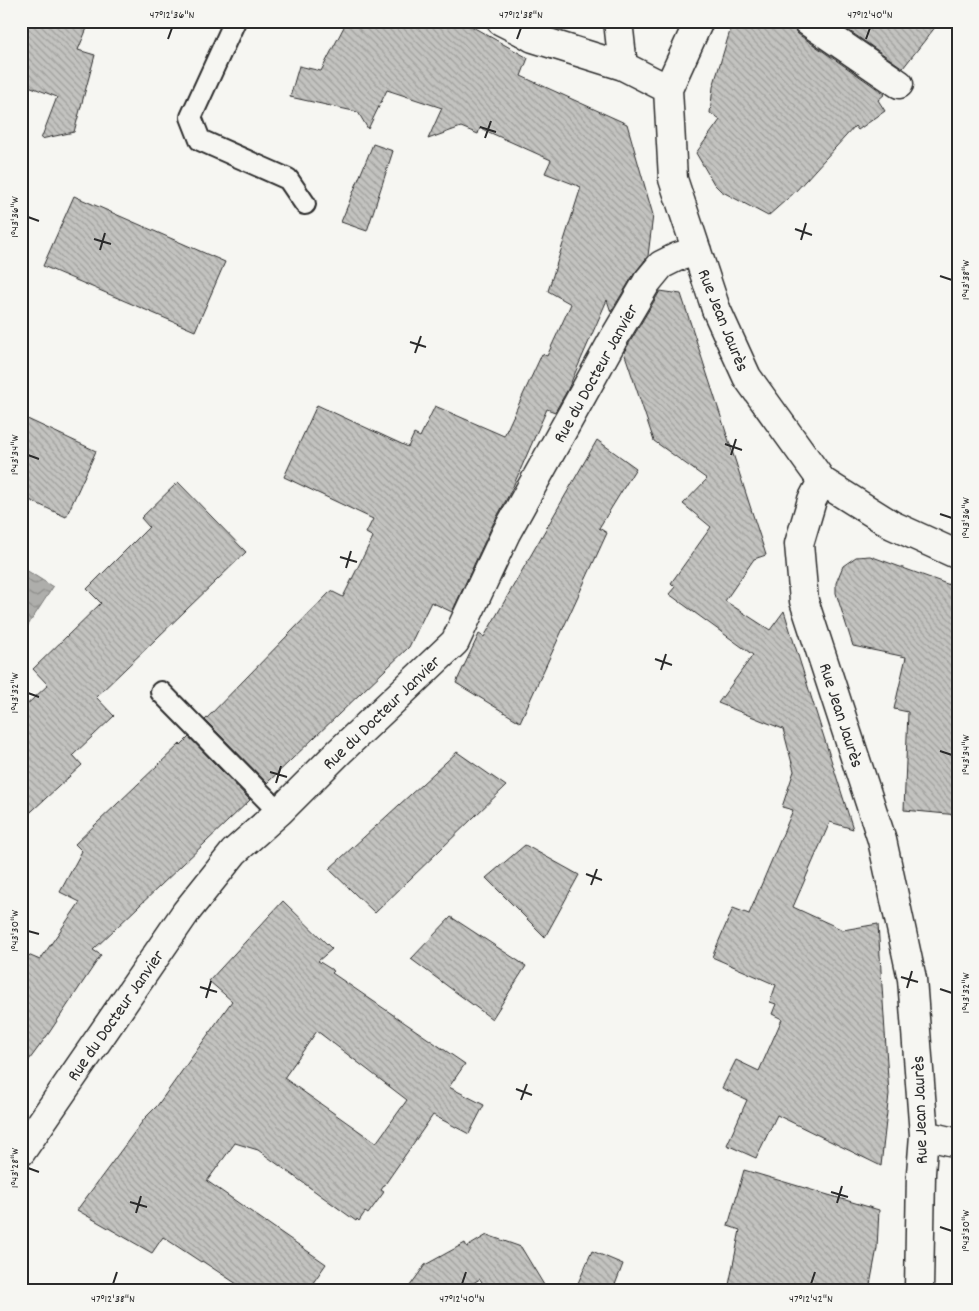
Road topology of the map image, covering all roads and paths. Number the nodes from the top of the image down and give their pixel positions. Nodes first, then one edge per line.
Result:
1 (235, 21) edge
2 (618, 21) edge
3 (698, 21) edge
4 (807, 21) edge
5 (512, 27) edge
6 (623, 66) junction
7 (899, 84) dead end
8 (668, 89) junction
9 (304, 204) dead end
10 (697, 251) junction
11 (822, 481) junction
12 (958, 555) edge
13 (161, 692) dead end
14 (279, 812) junction
15 (924, 1135) junction
16 (958, 1143) edge
17 (21, 1152) edge
18 (919, 1290) edge

1 - 9 lane
2 - 6 street
3 - 8 street
4 - 7 street
5 - 6 street
6 - 8 street
8 - 10 street, Rue Jean Jaurès
10 - 11 street, Rue Jean Jaurès
10 - 14 street, Rue du Docteur Janvier
11 - 12 street
11 - 15 street, Rue Jean Jaurès
13 - 14 lane
14 - 17 street, Rue du Docteur Janvier
15 - 16 street
15 - 18 street, Rue Jean Jaurès

